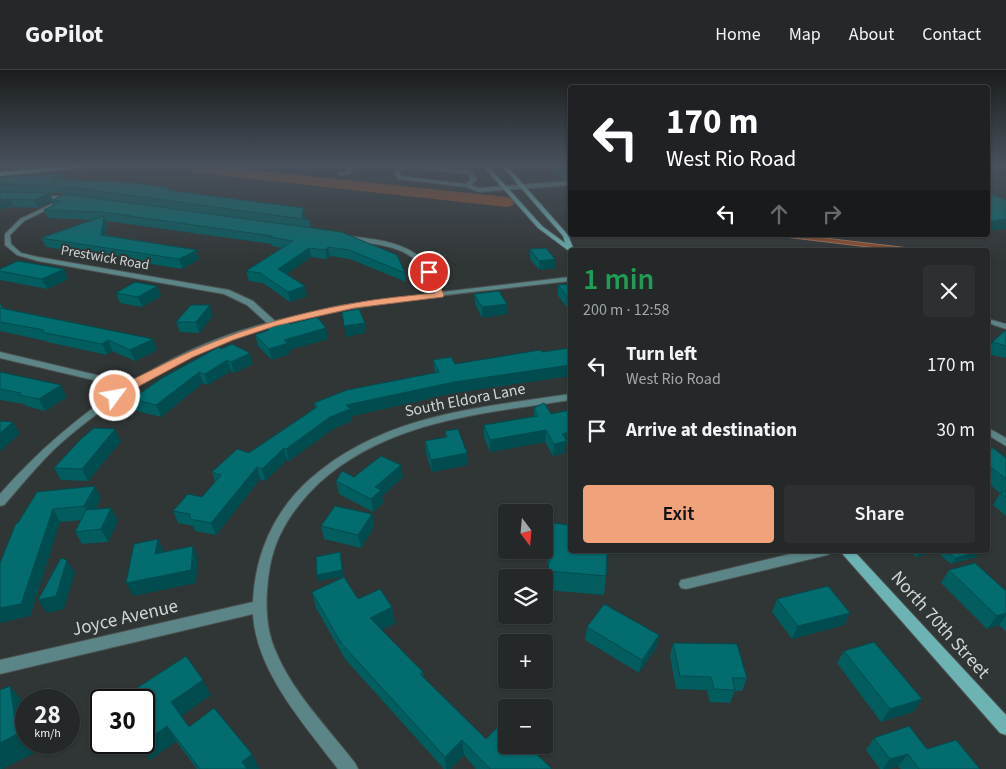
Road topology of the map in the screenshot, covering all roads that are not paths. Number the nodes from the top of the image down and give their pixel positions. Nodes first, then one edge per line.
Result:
1 (66, 199) edge
2 (70, 199) edge
3 (514, 199) edge
4 (533, 199) edge
5 (77, 200) edge
6 (340, 237) edge
7 (568, 248) edge
8 (570, 248) edge
9 (568, 279) edge
10 (440, 295) junction
11 (990, 322) edge
12 (272, 324) junction
13 (1006, 327) edge
14 (0, 355) edge
15 (129, 386) junction
16 (568, 397) edge
17 (990, 432) edge
18 (1006, 443) edge
19 (0, 502) edge
20 (814, 553) edge
21 (848, 553) edge
22 (686, 584) dead end
23 (258, 607) junction
24 (0, 667) edge
25 (1006, 727) edge
26 (349, 769) edge

1 - 12 street, Prestwick Road
2 - 5 street
3 - 7 main road
4 - 8 main road
6 - 10 street
9 - 10 street
10 - 12 street
11 - 13 street
12 - 15 street
14 - 15 street
15 - 19 street
16 - 23 street, South Eldora Lane
17 - 18 street
20 - 22 street
21 - 25 main road, North 70th Street
23 - 24 street, Joyce Avenue
23 - 26 street, South Eldora Lane

